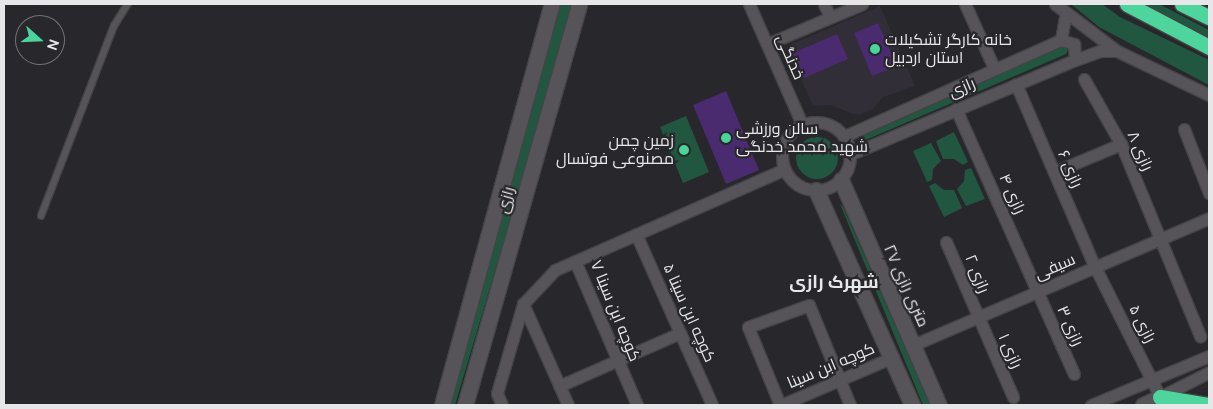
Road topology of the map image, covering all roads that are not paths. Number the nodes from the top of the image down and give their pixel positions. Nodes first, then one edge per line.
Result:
1 (128, 4) edge
2 (552, 4) edge
3 (579, 4) edge
4 (749, 4) edge
5 (824, 4) edge
6 (862, 4) edge
7 (965, 4) edge
8 (1055, 4) edge
9 (1127, 4) edge
10 (1182, 4) edge
11 (1066, 13) junction
12 (830, 17) junction
13 (1209, 17) edge
14 (1061, 40) junction
15 (767, 44) junction
16 (1209, 48) edge
17 (1117, 51) junction
18 (1075, 60) junction
19 (994, 68) junction
20 (1084, 79) dead end
21 (1016, 84) junction
22 (1209, 95) edge
23 (956, 109) junction
24 (802, 124) junction
25 (1184, 129) dead end
26 (845, 136) junction
27 (1120, 144) junction
28 (851, 154) junction
29 (785, 170) junction
30 (1054, 172) junction
31 (841, 180) junction
32 (816, 190) junction
33 (1209, 193) edge
34 (495, 211) junction
35 (41, 216) dead end
36 (1209, 218) edge
37 (519, 219) junction
38 (636, 234) junction
39 (1160, 239) junction
40 (946, 242) dead end
41 (575, 261) junction
42 (1095, 267) junction
43 (1037, 292) junction
44 (522, 304) junction
45 (977, 318) junction
46 (680, 333) junction
47 (1200, 336) dead end
48 (913, 345) junction
49 (1209, 356) edge
50 (894, 357) junction
51 (617, 359) junction
52 (1209, 372) edge
53 (1074, 374) dead end
54 (840, 380) junction
55 (1152, 380) junction
56 (559, 386) junction
57 (497, 392) junction
58 (1013, 397) dead end
59 (1160, 397) junction
60 (442, 405) edge
61 (465, 405) edge
62 (493, 405) edge
63 (502, 405) edge
64 (568, 405) edge
65 (637, 405) edge
66 (712, 405) edge
67 (781, 405) edge
68 (850, 405) edge
69 (912, 405) edge
70 (939, 405) edge
71 (1090, 405) edge
72 (1143, 405) edge
73 (1209, 405) edge

1 - 35 lane
2 - 34 street, رازی
3 - 37 street, رازی
4 - 15 street, خدنگی
5 - 12 street
6 - 12 street
7 - 19 street
8 - 11 street
9 - 16 highway
10 - 13 highway
11 - 14 street
11 - 17 street
12 - 15 street
14 - 18 street
14 - 19 street, رازی
15 - 24 street, خدنگی
17 - 18 street, رازی
17 - 22 street
18 - 21 street, رازی
19 - 26 street, رازی
20 - 27 street, رازی ۸
21 - 23 street, رازی
21 - 30 street, رازی ۶
23 - 28 street, رازی
23 - 43 street, رازی ۴
24 - 26 street
24 - 29 street
25 - 33 street
26 - 28 street
27 - 30 street
27 - 39 street, رازی ۸
28 - 31 street
29 - 32 street
29 - 38 street
30 - 42 street, رازی ۶
31 - 32 street
31 - 48 street, ۲۷ متری رازی
32 - 50 street
34 - 37 street
34 - 60 street, رازی
36 - 39 street, سیفی
37 - 61 street, رازی
38 - 41 street, کوچه ابن سینا ۷
38 - 46 street, کوچه ابن سینا ۵
39 - 42 street, سیفی
39 - 47 street, رازی ۸
40 - 45 street, رازی ۲
41 - 44 street
41 - 51 street, کوچه ابن سینا ۷
42 - 43 street, سیفی
42 - 55 street, رازی ۵
43 - 45 street, سیفی
43 - 53 street, رازی ۳
44 - 56 street
44 - 57 street
45 - 48 street, سیفی
45 - 58 street, رازی ۱
46 - 51 street
46 - 66 street, کوچه ابن سینا ۵
48 - 70 street, ۲۷ متری رازی
49 - 55 street
50 - 54 street, کوچه ابن سینا
50 - 69 street
51 - 56 street
51 - 65 street, کوچه ابن سینا ۷
52 - 59 street
54 - 67 street, کوچه ابن سینا
54 - 67 street
54 - 68 street
55 - 59 street, رازی ۵
55 - 71 street
56 - 64 street
57 - 62 street
57 - 63 street
59 - 72 street
59 - 73 highway

